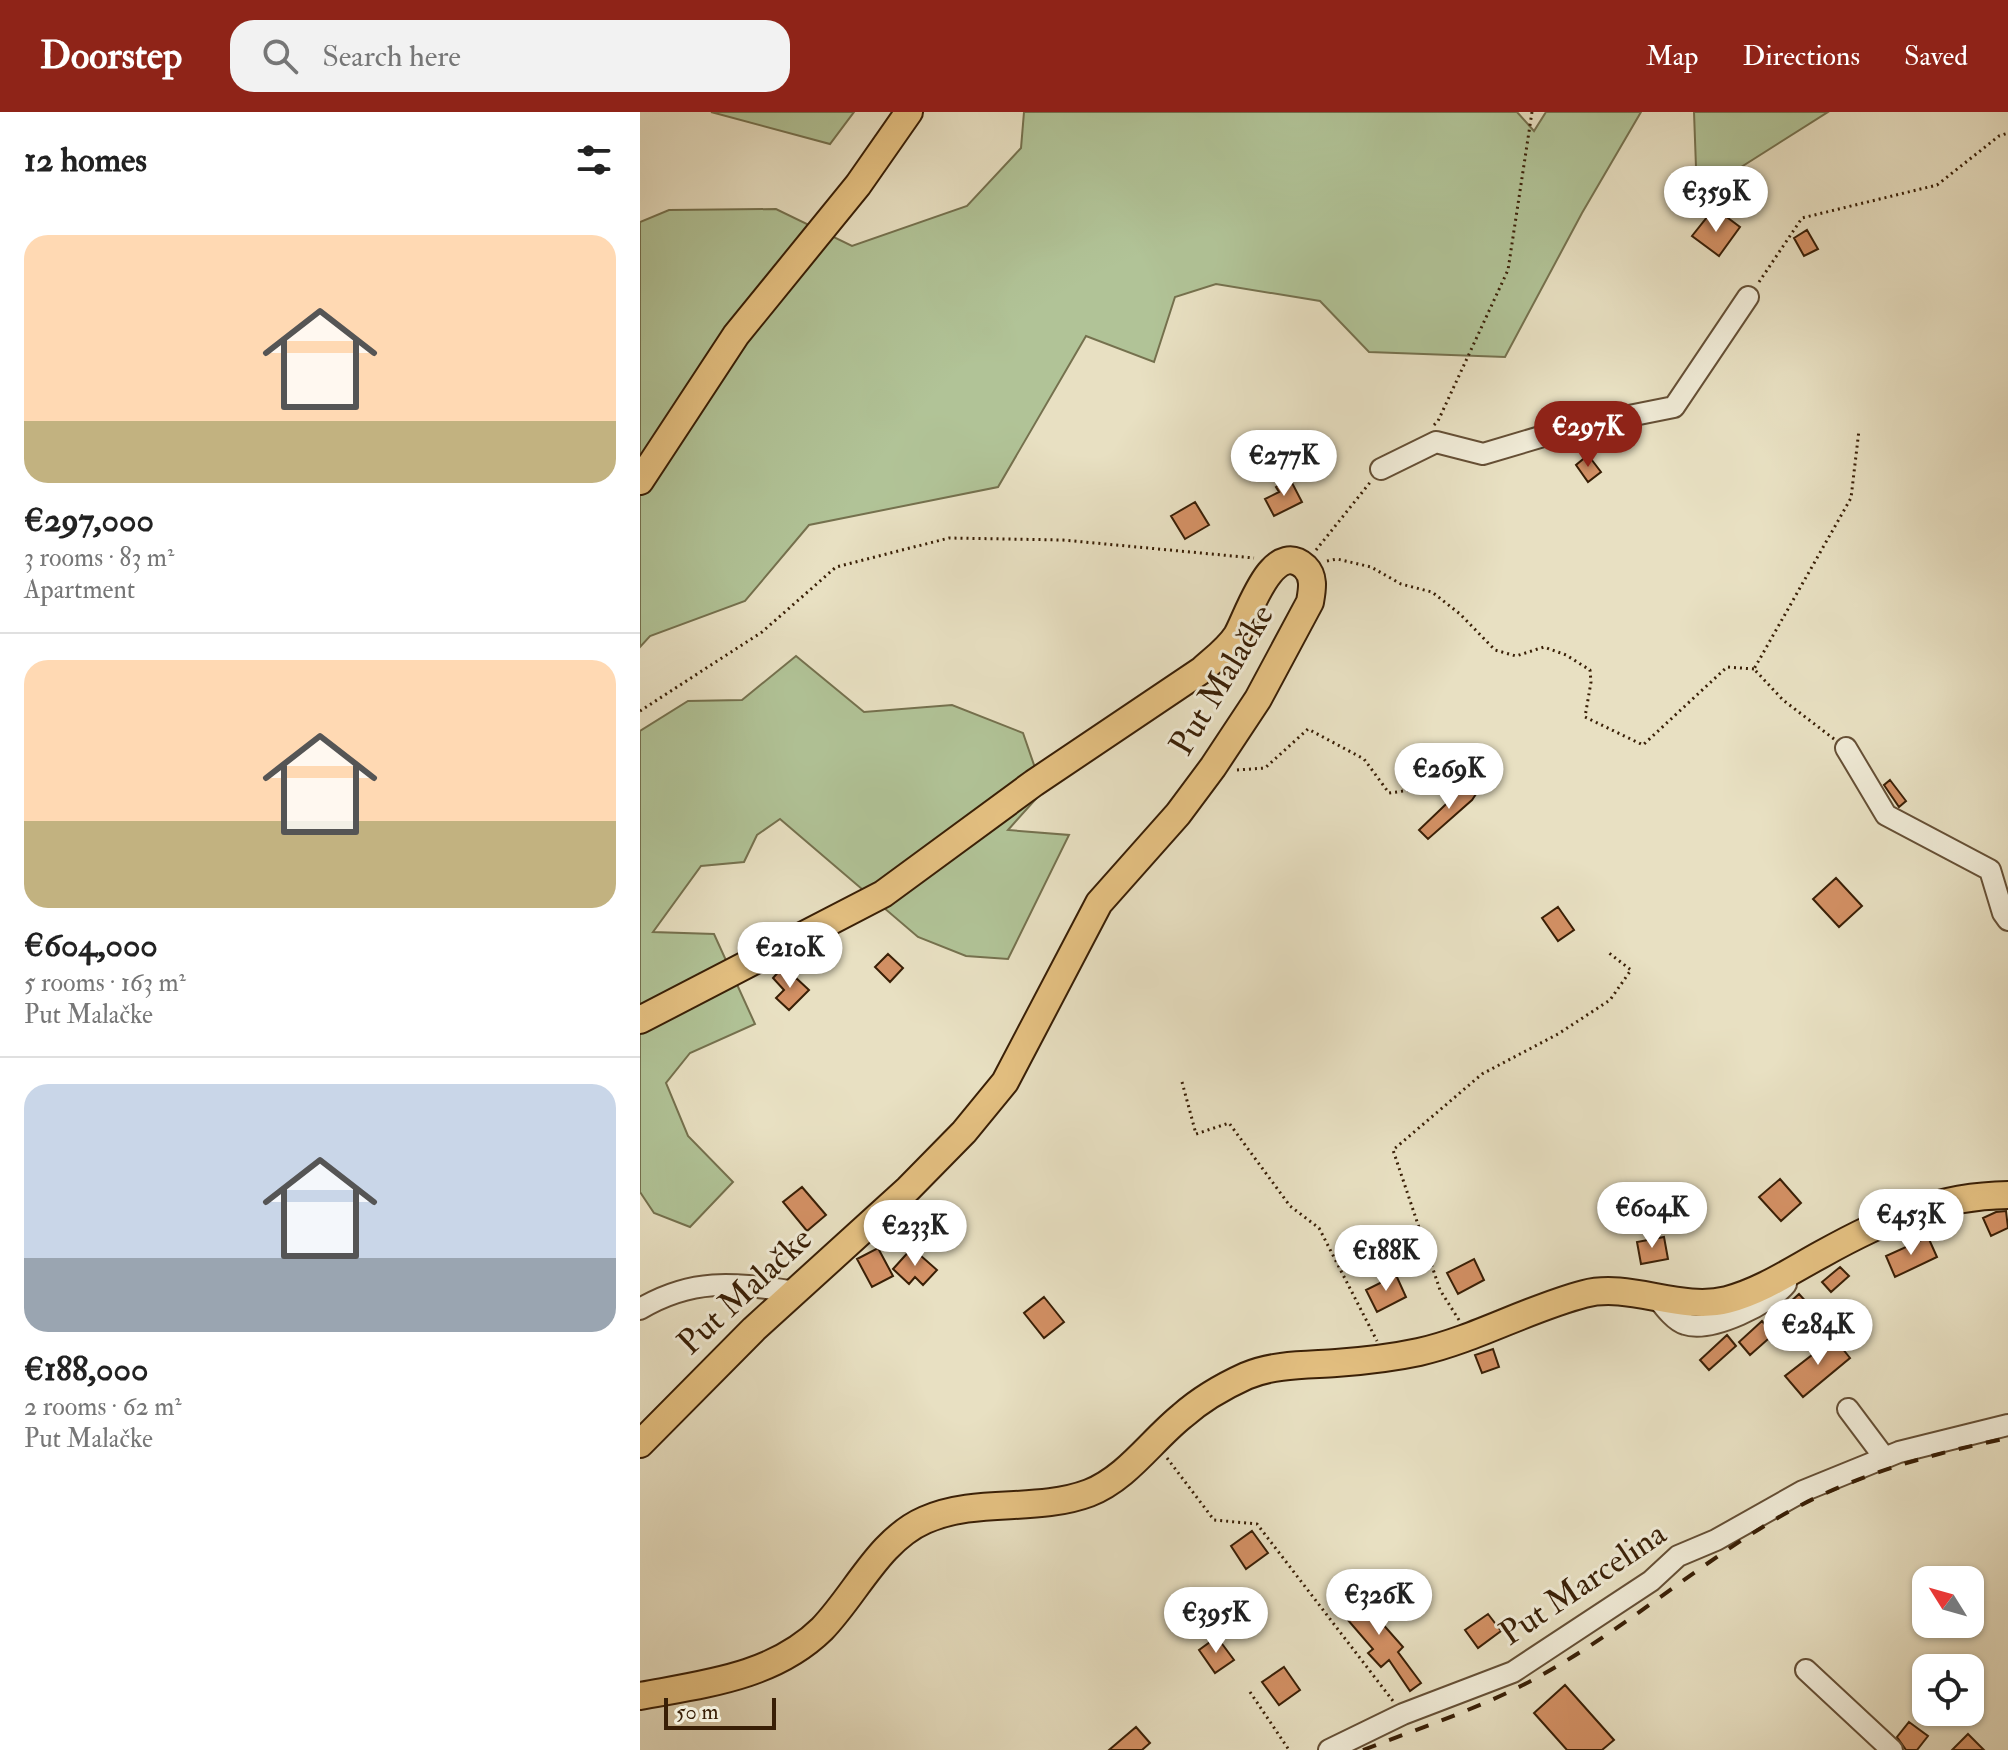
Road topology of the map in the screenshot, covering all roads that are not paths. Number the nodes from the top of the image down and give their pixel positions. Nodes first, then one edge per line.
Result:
1 (909, 112) edge
2 (1748, 297) road end
3 (1381, 469) road end
4 (640, 481) edge
5 (1846, 748) road end
6 (2008, 920) edge
7 (640, 1020) edge
8 (2008, 1195) edge
9 (797, 1292) junction
10 (640, 1309) edge
11 (1848, 1409) dead end
12 (2008, 1425) edge
13 (640, 1444) edge
14 (1884, 1457) junction
15 (1806, 1670) dead end
16 (640, 1696) edge
17 (1329, 1750) edge
18 (1892, 1750) edge

1 - 4 main road
2 - 3 street
5 - 6 street
7 - 9 main road, Put Malačke
8 - 16 main road
9 - 10 street
9 - 13 main road, Put Malačke
11 - 14 street
12 - 14 street, Put Marcelina
14 - 17 street, Put Marcelina
15 - 18 street

